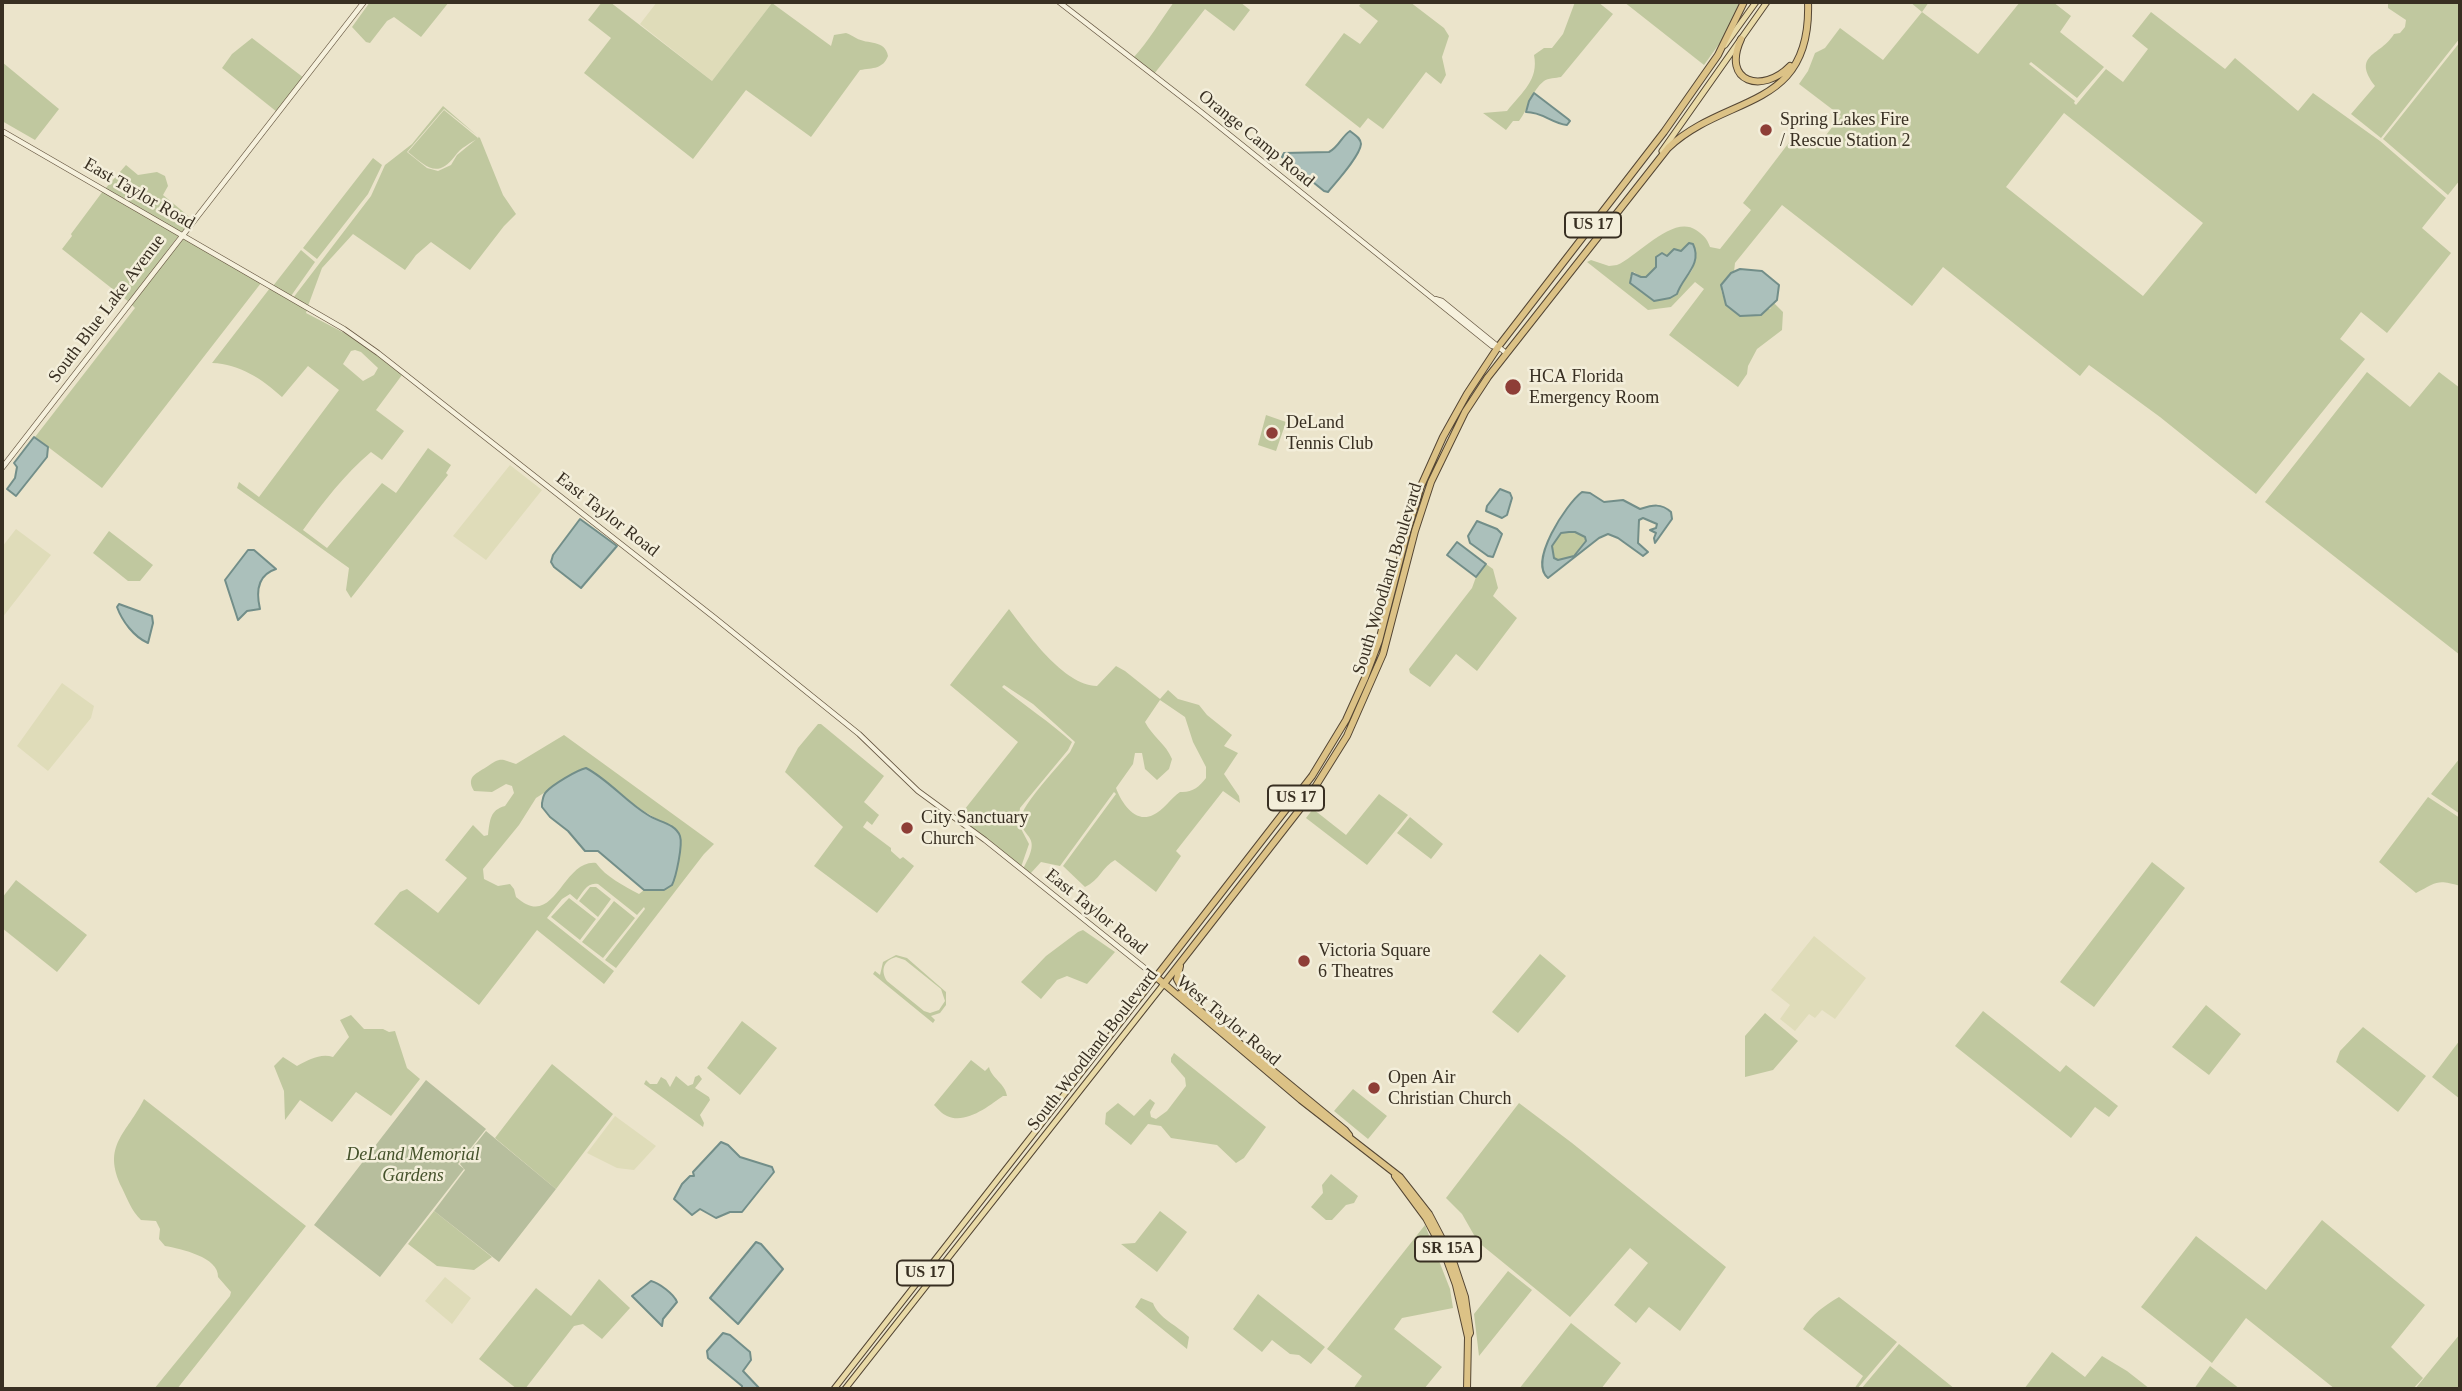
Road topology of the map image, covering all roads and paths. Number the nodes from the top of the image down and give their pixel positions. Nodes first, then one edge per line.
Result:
1 (364, 2) edge
2 (1059, 2) edge
3 (1744, 2) edge
4 (1756, 2) edge
5 (1767, 2) edge
6 (1808, 2) edge
7 (1741, 39) junction
8 (1799, 54) junction
9 (1718, 55) junction
10 (2, 131) edge
11 (1655, 162) junction
12 (181, 235) junction
13 (1566, 259) junction
14 (1565, 278) junction
15 (1498, 348) junction
16 (1506, 354) junction
17 (1443, 437) junction
18 (1438, 466) junction
19 (1429, 467) junction
20 (2, 468) edge
21 (1431, 482) junction
22 (1364, 693) junction
23 (1328, 752) junction
24 (1329, 766) junction
25 (1249, 858) junction
26 (1241, 868) junction
27 (1249, 874) junction
28 (1239, 886) junction
29 (1182, 961) junction
30 (1156, 977) junction
31 (1164, 983) junction
32 (1199, 1008) junction
33 (1235, 1040) junction
34 (1351, 1138) junction
35 (1395, 1175) junction
36 (973, 1212) junction
37 (974, 1223) junction
38 (1428, 1223) junction
39 (964, 1224) junction
40 (966, 1235) junction
41 (1452, 1258) junction
42 (1458, 1290) junction
43 (1469, 1325) junction
44 (1468, 1337) junction
45 (834, 1389) edge
46 (845, 1389) edge
47 (1467, 1389) edge

1 - 12 main road, South Blue Lake Avenue
2 - 15 main road, Orange Camp Road
3 - 9 highway
4 - 9 main road, South Woodland Boulevard / US 17
5 - 7 main road, South Woodland Boulevard / US 17
6 - 8 highway
7 - 8 highway
7 - 11 main road, South Woodland Boulevard / US 17
8 - 11 highway
9 - 13 highway, South Woodland Boulevard / US 17
10 - 12 main road, East Taylor Road
11 - 14 highway, South Woodland Boulevard / US 17
12 - 20 main road, South Blue Lake Avenue
12 - 30 main road, East Taylor Road
13 - 14 highway
13 - 15 highway, South Woodland Boulevard / US 17
14 - 16 highway, South Woodland Boulevard / US 17
15 - 16 main road, Orange Camp Road
15 - 17 highway, South Woodland Boulevard / US 17
16 - 18 highway, South Woodland Boulevard / US 17
17 - 18 highway
17 - 19 highway, South Woodland Boulevard / US 17
18 - 21 highway, South Woodland Boulevard / US 17
19 - 21 highway
19 - 22 highway, South Woodland Boulevard / US 17
21 - 22 highway, South Woodland Boulevard / US 17
22 - 23 highway, South Woodland Boulevard / US 17
22 - 24 highway, South Woodland Boulevard / US 17
23 - 24 highway
23 - 25 highway, South Woodland Boulevard / US 17
24 - 27 highway, South Woodland Boulevard / US 17
25 - 26 highway, South Woodland Boulevard / US 17
25 - 27 highway
26 - 28 highway
26 - 30 highway, South Woodland Boulevard / US 17
27 - 28 highway, South Woodland Boulevard / US 17
28 - 29 highway, South Woodland Boulevard / US 17
29 - 31 highway, South Woodland Boulevard / US 17
29 - 32 highway
30 - 31 highway, West Taylor Road / SR 15A
30 - 36 main road, South Woodland Boulevard / US 17
31 - 32 highway, West Taylor Road / SR 15A
31 - 33 highway, West Taylor Road / SR 15A
31 - 37 main road, South Woodland Boulevard / US 17
32 - 33 highway, West Taylor Road / SR 15A
33 - 34 highway, West Taylor Road / SR 15A
33 - 34 highway, West Taylor Road / SR 15A
34 - 35 highway, West Taylor Road / SR 15A
35 - 38 highway, SR 15A
35 - 41 highway, SR 15A
36 - 37 main road
36 - 39 main road, South Woodland Boulevard / US 17
37 - 39 main road
37 - 40 main road, South Woodland Boulevard / US 17
38 - 41 highway
38 - 42 highway, SR 15A
39 - 40 main road
39 - 45 main road, South Woodland Boulevard / US 17
40 - 46 main road, South Woodland Boulevard / US 17
41 - 43 highway, SR 15A
42 - 43 highway
42 - 44 highway, SR 15A
43 - 44 highway, SR 15A
44 - 47 highway, SR 15A

